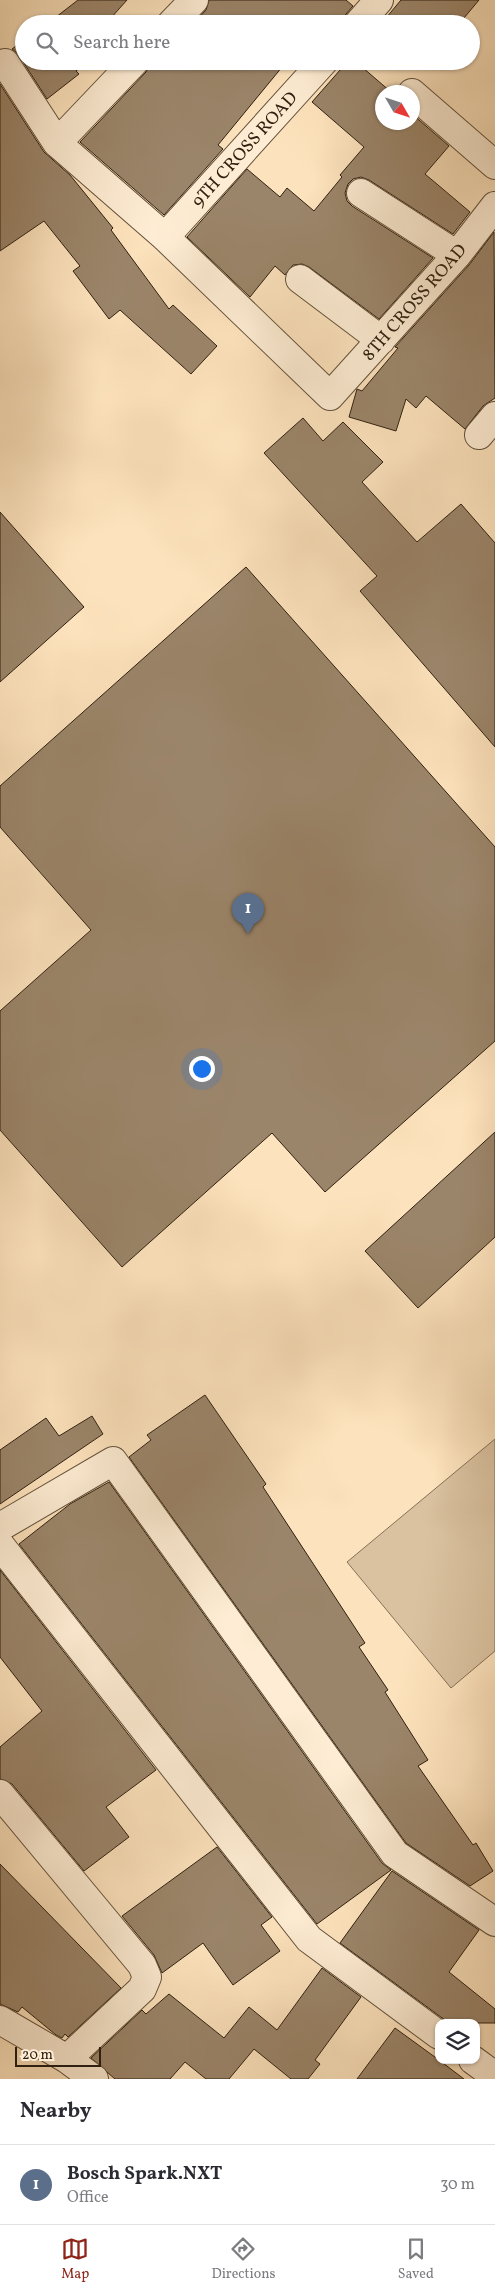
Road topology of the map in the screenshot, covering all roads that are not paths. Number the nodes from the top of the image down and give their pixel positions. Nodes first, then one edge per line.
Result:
1 (194, 0) edge
2 (379, 0) edge
3 (180, 15) edge
4 (366, 15) edge
5 (5, 63) dead end
6 (127, 70) edge
7 (316, 70) edge
8 (420, 99) edge
9 (58, 143) junction
10 (495, 164) edge
11 (361, 193) dead end
12 (495, 206) edge
13 (165, 237) junction
14 (457, 255) junction
15 (300, 280) dead end
16 (381, 340) junction
17 (0, 1527) edge
18 (0, 1545) edge
19 (0, 1794) edge
20 (495, 1922) edge
21 (0, 2020) edge
22 (435, 2032) edge
23 (67, 2059) junction
24 (478, 2064) edge
25 (495, 2076) edge
26 (94, 2079) edge

1 - 3 street
2 - 4 street
5 - 9 street
6 - 9 street
7 - 13 street, 9TH CROSS ROAD
8 - 10 street
9 - 13 street
11 - 14 street
12 - 14 street, 8TH CROSS ROAD
13 - 16 street, 8TH CROSS ROAD
14 - 16 street, 8TH CROSS ROAD
15 - 16 street
17 - 20 street
18 - 22 street
19 - 23 street
21 - 23 street
23 - 26 street
24 - 25 street

